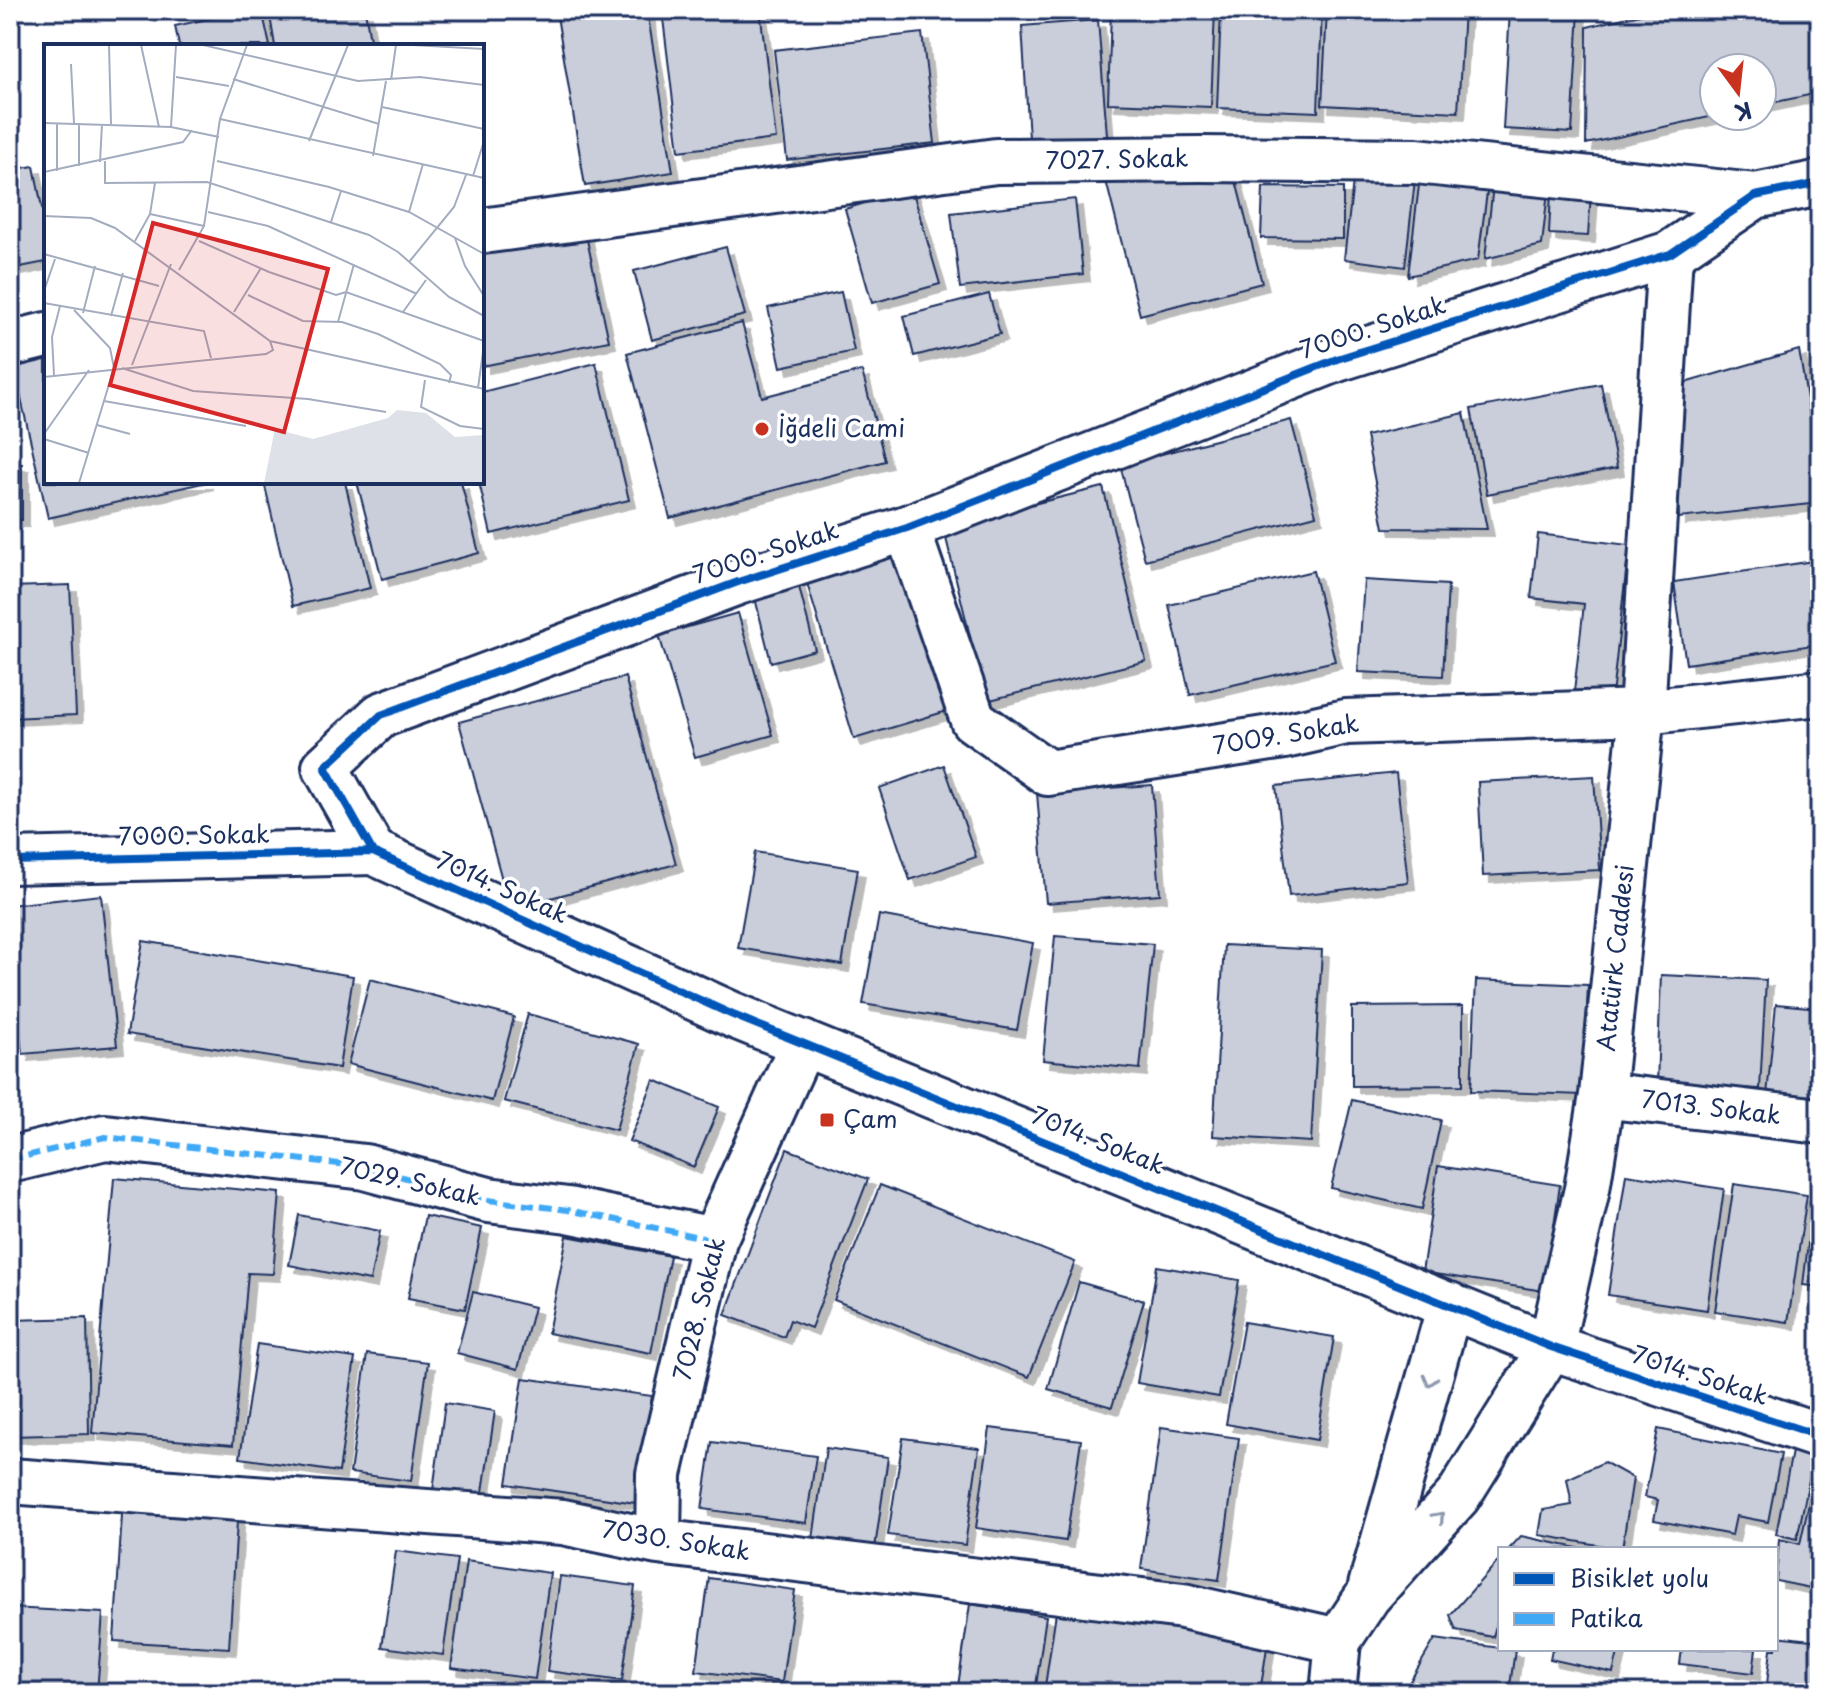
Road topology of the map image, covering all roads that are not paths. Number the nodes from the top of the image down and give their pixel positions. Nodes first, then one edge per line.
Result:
1 (1820, 183) edge
2 (1755, 196) junction
3 (484, 231) edge
4 (1670, 254) junction
5 (44, 336) edge
6 (10, 344) edge
7 (907, 528) junction
8 (1820, 693) edge
9 (1642, 712) junction
10 (373, 852) junction
11 (10, 861) edge
12 (803, 1043) junction
13 (1602, 1095) junction
14 (1820, 1121) edge
15 (10, 1160) edge
16 (714, 1240) junction
17 (1450, 1305) junction
18 (1551, 1347) junction
19 (1820, 1436) edge
20 (10, 1481) edge
21 (658, 1542) junction
22 (1368, 1596) junction
23 (1338, 1641) junction
24 (1333, 1693) edge

1 - 2 street
2 - 3 street, 7027. Sokak
2 - 4 street, 7000. Sokak
4 - 7 street, 7000. Sokak
4 - 9 street, Atatürk Caddesi
5 - 6 street
7 - 9 street, 7009. Sokak
7 - 10 street, 7000. Sokak
8 - 9 street, 7009. Sokak
9 - 13 street, Atatürk Caddesi
10 - 11 street, 7000. Sokak
10 - 12 street, 7014. Sokak
12 - 16 street, 7028. Sokak
12 - 17 street, 7014. Sokak
13 - 14 street, 7013. Sokak
13 - 18 street, Atatürk Caddesi
15 - 16 street, 7029. Sokak
16 - 21 street, 7028. Sokak
17 - 18 street, 7014. Sokak
17 -> 22 street, Atatürk Caddesi
18 - 19 street, 7014. Sokak
22 -> 18 street, Atatürk Caddesi
20 - 21 street, 7030. Sokak
21 - 23 street, 7030. Sokak
22 - 23 street, Atatürk Caddesi
23 - 24 street, Atatürk Caddesi

